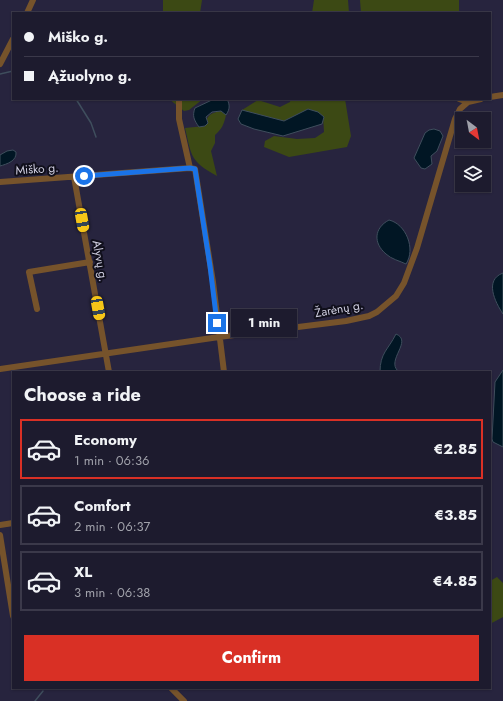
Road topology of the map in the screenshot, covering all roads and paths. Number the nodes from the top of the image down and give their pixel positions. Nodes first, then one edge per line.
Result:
1 (33, 0) edge
2 (27, 12) edge
3 (12, 41) edge
4 (0, 64) edge
5 (503, 95) edge
6 (491, 97) edge
7 (179, 100) edge
8 (462, 100) edge
9 (477, 100) edge
10 (468, 102) junction
11 (192, 168) junction
12 (74, 177) junction
13 (0, 182) edge
14 (90, 262) junction
15 (37, 309) dead end
16 (219, 337) junction
17 (106, 353) junction
18 (0, 370) edge
19 (109, 371) edge
20 (224, 371) edge
21 (12, 523) edge
22 (0, 525) edge
23 (0, 535) edge
24 (12, 610) edge
25 (172, 689) edge
26 (184, 701) edge

1 - 2 street
3 - 4 street
5 - 6 street
7 - 11 street
8 - 10 street
9 - 10 street
10 - 16 street, Žarėnų g.
11 - 12 street, Miško g.
11 - 16 street
12 - 13 street, Miško g.
12 - 14 street, Alyvų g.
14 - 15 street
14 - 17 street, Alyvų g.
16 - 17 street, Žarėnų g.
16 - 20 street
17 - 18 street, Žarėnų g.
17 - 19 street, Alyvų g.
21 - 22 street
23 - 24 street
25 - 26 street

